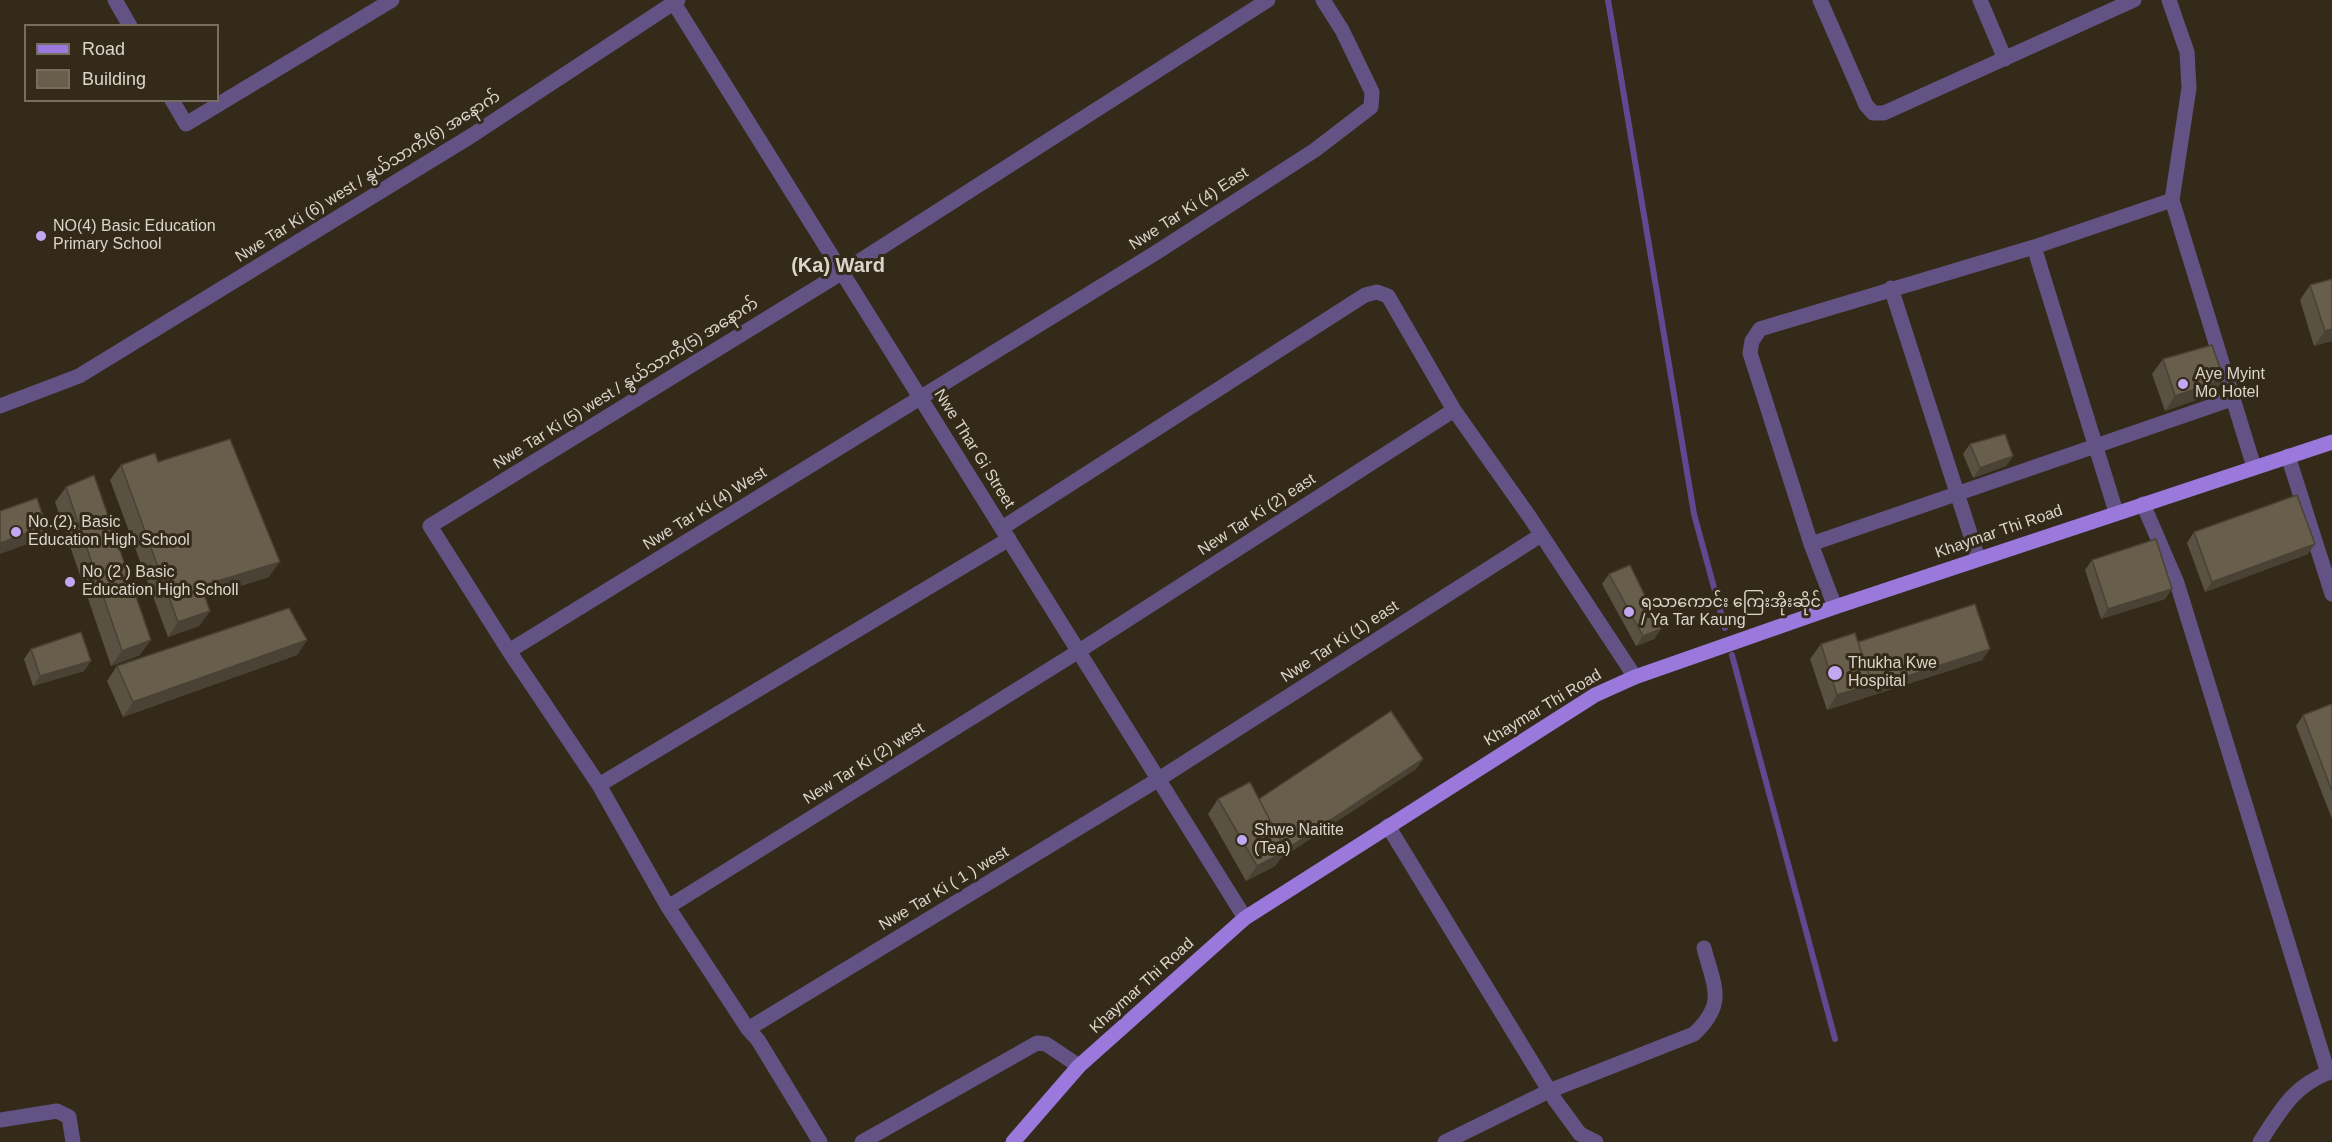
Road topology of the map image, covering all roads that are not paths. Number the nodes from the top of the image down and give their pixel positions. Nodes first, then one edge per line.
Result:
1 (115, 0) edge
2 (392, 0) edge
3 (1268, 0) edge
4 (1323, 0) edge
5 (1820, 0) edge
6 (1980, 0) edge
7 (2134, 0) edge
8 (2169, 0) edge
9 (675, 1) edge
10 (129, 24) edge
11 (2005, 59) junction
12 (173, 102) edge
13 (2172, 200) junction
14 (2034, 247) junction
15 (841, 273) junction
16 (1891, 288) junction
17 (920, 397) junction
18 (2232, 399) junction
19 (0, 406) edge
20 (1454, 410) junction
21 (2332, 442) edge
22 (2095, 445) junction
23 (2288, 456) junction
24 (2254, 467) junction
25 (1958, 493) junction
26 (2143, 504) junction
27 (2116, 512) junction
28 (1005, 534) junction
29 (1541, 535) junction
30 (1811, 544) junction
31 (1978, 558) junction
32 (2332, 594) edge
33 (1835, 607) junction
34 (509, 651) junction
35 (1079, 651) junction
36 (1635, 677) junction
37 (1159, 779) junction
38 (599, 785) junction
39 (1388, 826) junction
40 (668, 907) junction
41 (1245, 918) junction
42 (1704, 948) dead end
43 (748, 1029) junction
44 (1079, 1066) junction
45 (2330, 1072) edge
46 (1552, 1096) junction
47 (0, 1120) edge
48 (73, 1142) edge
49 (820, 1142) edge
50 (862, 1142) edge
51 (1013, 1142) edge
52 (1445, 1142) edge
53 (1596, 1142) edge
54 (2260, 1142) edge

1 - 10 street
2 - 12 street
3 - 15 street, Nwe Tar Ki (5) west / နွယ်သာကီ(5) အနောက်
4 - 17 street, Nwe Tar Ki (4) East
5 - 11 street
6 - 11 street
7 - 11 street
8 - 13 street
9 - 15 street, Nwe Thar Gi Street
9 - 19 street, Nwe Tar Ki (6) west / နွယ်သာကီ(6) အနောက်
13 - 14 street
13 - 18 street
14 - 16 street
14 - 22 street
15 - 17 street, Nwe Thar Gi Street
15 - 34 street, Nwe Tar Ki (5) west / နွယ်သာကီ(5) အနောက်
16 - 25 street
16 - 30 street
17 - 28 street, Nwe Thar Gi Street
17 - 34 street, Nwe Tar Ki (4) West
18 - 22 street
18 - 24 street
20 - 28 street
20 - 29 street
20 - 35 street, New Tar Ki (2) east
21 - 23 main road, Khaymar Thi Road
22 - 25 street
22 - 27 street
23 - 24 main road, Khaymar Thi Road
23 - 32 street
24 - 26 main road, Khaymar Thi Road
25 - 30 street
25 - 31 street
26 - 27 main road, Khaymar Thi Road
26 - 45 street
27 - 31 main road, Khaymar Thi Road
28 - 35 street, Nwe Thar Gi Street
28 - 38 street
29 - 36 street
29 - 37 street, Nwe Tar Ki (1) east
30 - 33 street
31 - 33 main road, Khaymar Thi Road
33 - 36 main road, Khaymar Thi Road
34 - 38 street
35 - 37 street, Nwe Thar Gi Street
35 - 40 street, New Tar Ki (2) west
36 - 39 main road, Khaymar Thi Road
37 - 41 street, Nwe Thar Gi Street
37 - 43 street, Nwe Tar Ki ( 1 ) west
38 - 40 street
39 - 41 main road, Khaymar Thi Road
39 - 46 street
40 - 43 street
41 - 44 main road, Khaymar Thi Road
42 - 46 street
43 - 49 street
44 - 50 street
44 - 51 main road, Khaymar Thi Road
45 - 54 street
46 - 52 street
46 - 53 street
47 - 48 street

